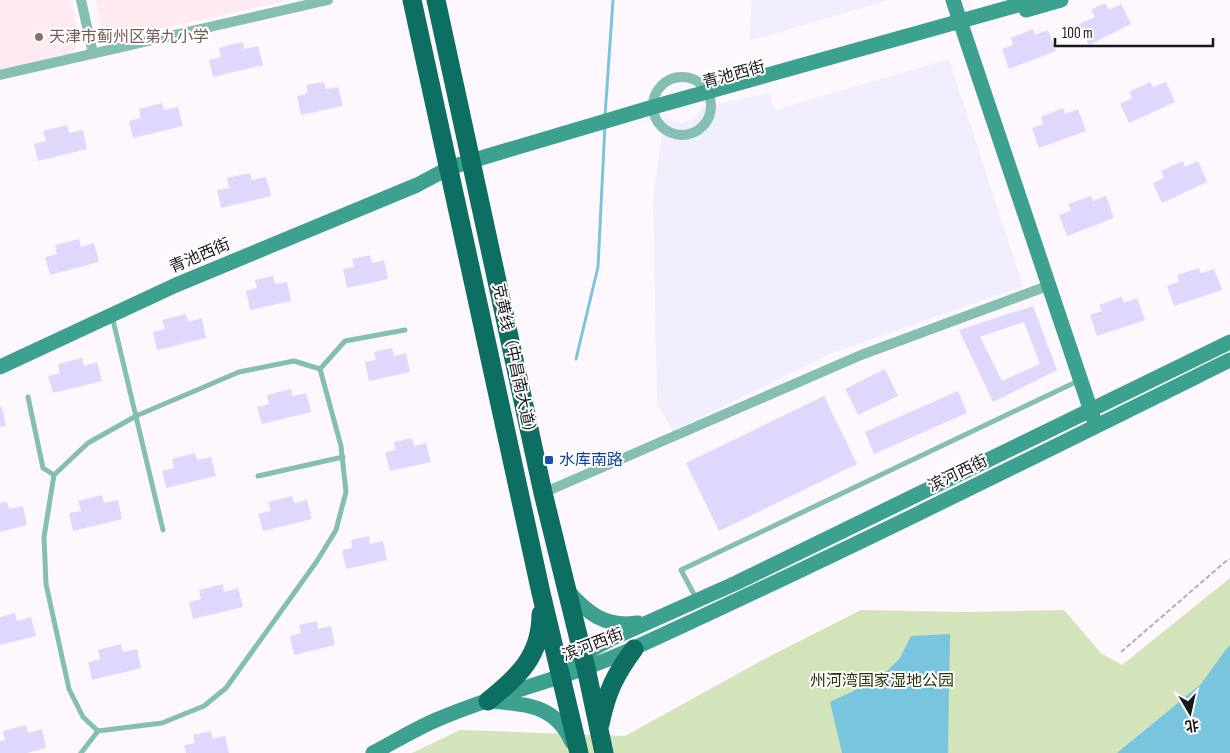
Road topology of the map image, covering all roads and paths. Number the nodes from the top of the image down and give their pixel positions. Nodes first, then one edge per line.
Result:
1 (81, 0) edge
2 (328, 0) edge
3 (412, 0) edge
4 (436, 0) edge
5 (953, 0) edge
6 (1036, 0) edge
7 (1061, 0) edge
8 (961, 25) junction
9 (93, 53) junction
10 (0, 75) edge
11 (709, 95) junction
12 (653, 111) junction
13 (472, 166) junction
14 (450, 172) junction
15 (1050, 285) junction
16 (112, 315) junction
17 (405, 330) dead end
18 (1230, 342) edge
19 (1230, 360) edge
20 (0, 367) edge
21 (320, 369) junction
22 (1081, 380) junction
23 (28, 397) dead end
24 (1090, 410) junction
25 (136, 416) junction
26 (1096, 426) junction
27 (342, 457) junction
28 (54, 475) junction
29 (258, 476) dead end
30 (543, 493) junction
31 (163, 530) dead end
32 (1230, 559) edge
33 (565, 588) junction
34 (541, 593) junction
35 (697, 601) junction
36 (654, 620) junction
37 (634, 648) junction
38 (1121, 652) dead end
39 (584, 662) junction
40 (561, 676) junction
41 (488, 701) junction
42 (599, 730) junction
43 (98, 731) junction
44 (81, 753) edge
45 (373, 753) edge
46 (578, 753) edge
47 (604, 753) edge

1 - 9 street
2 - 9 street
3 - 14 highway, 克黄线（中昌南大道）
4 - 13 highway, 克黄线（中昌南大道）
5 - 8 main road
6 - 8 main road, 青池西街
7 - 8 main road, 青池西街
8 - 11 main road, 青池西街
8 - 15 main road
9 - 10 street
11 - 12 main road, 青池西街
11 - 12 street
11 - 12 street
12 - 13 main road, 青池西街
13 - 14 main road, 青池西街
13 - 30 highway, 克黄线（中昌南大道）
14 - 16 main road, 青池西街
14 - 34 highway, 克黄线（中昌南大道）
15 - 22 main road
15 - 30 street
16 - 20 main road, 青池西街
16 - 25 lane
17 - 21 lane
18 - 24 main road, 滨河西街
19 - 26 main road, 滨河西街
21 - 25 lane
21 - 27 lane
22 - 24 main road
22 - 35 lane
23 - 28 lane
24 - 26 main road
24 - 35 main road, 滨河西街
25 - 28 lane
25 - 31 lane
26 - 37 main road, 滨河西街
27 - 29 lane
27 - 43 lane
28 - 43 lane
30 - 33 highway, 克黄线（中昌南大道）
32 - 38 path
33 - 36 main road
33 - 39 highway, 克黄线（中昌南大道）
34 - 40 highway, 克黄线（中昌南大道）
34 - 41 highway
35 - 36 main road, 滨河西街
36 - 39 main road, 滨河西街
37 - 39 main road, 滨河西街
37 - 42 highway
39 - 40 main road, 滨河西街
39 - 42 highway, 克黄线（中昌南大道）
40 - 41 main road
40 - 46 highway, 克黄线（中昌南大道）
41 - 45 main road
41 - 46 main road
42 - 47 highway, 克黄线（中昌南大道）
43 - 44 lane

